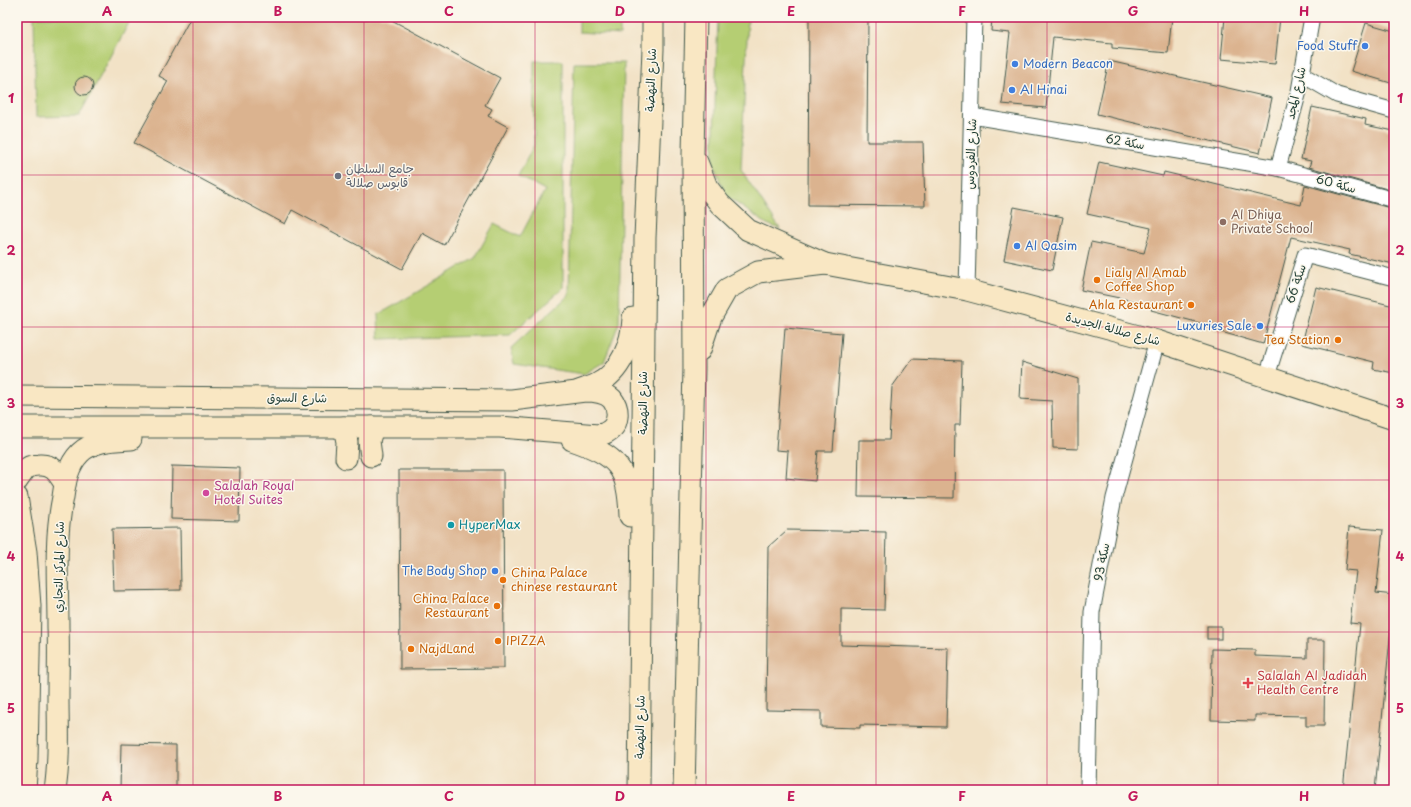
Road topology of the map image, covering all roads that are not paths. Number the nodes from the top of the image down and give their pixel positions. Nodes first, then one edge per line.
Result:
1 (653, 17) edge
2 (696, 17) edge
3 (974, 17) edge
4 (1312, 17) edge
5 (1301, 74) junction
6 (1394, 111) edge
7 (972, 116) junction
8 (693, 154) junction
9 (1278, 168) junction
10 (1394, 200) edge
11 (645, 238) junction
12 (825, 264) junction
13 (1394, 278) edge
14 (967, 290) junction
15 (1157, 341) junction
16 (694, 368) junction
17 (1267, 376) junction
18 (576, 392) junction
19 (17, 396) edge
20 (1394, 419) edge
21 (180, 427) junction
22 (344, 427) junction
23 (373, 427) junction
24 (17, 428) edge
25 (553, 432) junction
26 (371, 456) dead end
27 (346, 458) dead end
28 (17, 481) edge
29 (65, 484) junction
30 (17, 497) edge
31 (641, 583) junction
32 (23, 787) edge
33 (56, 790) edge
34 (639, 790) edge
35 (684, 790) edge
36 (1088, 790) edge

1 - 11 street, شارع النهضة
2 - 8 street
3 - 7 street, شارع الفردوس
4 - 5 street, شارع المجد
5 - 6 street
5 - 9 street, شارع المجد
7 - 9 street, سكة 62
7 - 14 street, شارع الفردوس
8 - 12 street, شارع صلالة الجديدة
8 - 16 street
9 - 10 street, سكة 60
11 - 18 street
11 - 31 street, شارع النهضة
12 - 14 street, شارع صلالة الجديدة
12 - 16 street, شارع صلالة الجديدة
13 - 17 street, سكة 66
14 - 15 street, شارع صلالة الجديدة
15 - 17 street, شارع صلالة الجديدة
15 - 36 street, سكة 93
16 - 35 street
17 - 20 street, شارع صلالة الجديدة
18 - 19 street, شارع السوق
18 - 25 street
21 - 22 street
21 - 24 street
21 - 29 street, شارع المركز التجاري
22 - 23 street
22 - 27 street
23 - 25 street
23 - 26 street
25 - 31 street
28 - 29 street
29 - 33 street, شارع المركز التجاري
30 - 32 street
31 - 34 street, شارع النهضة

